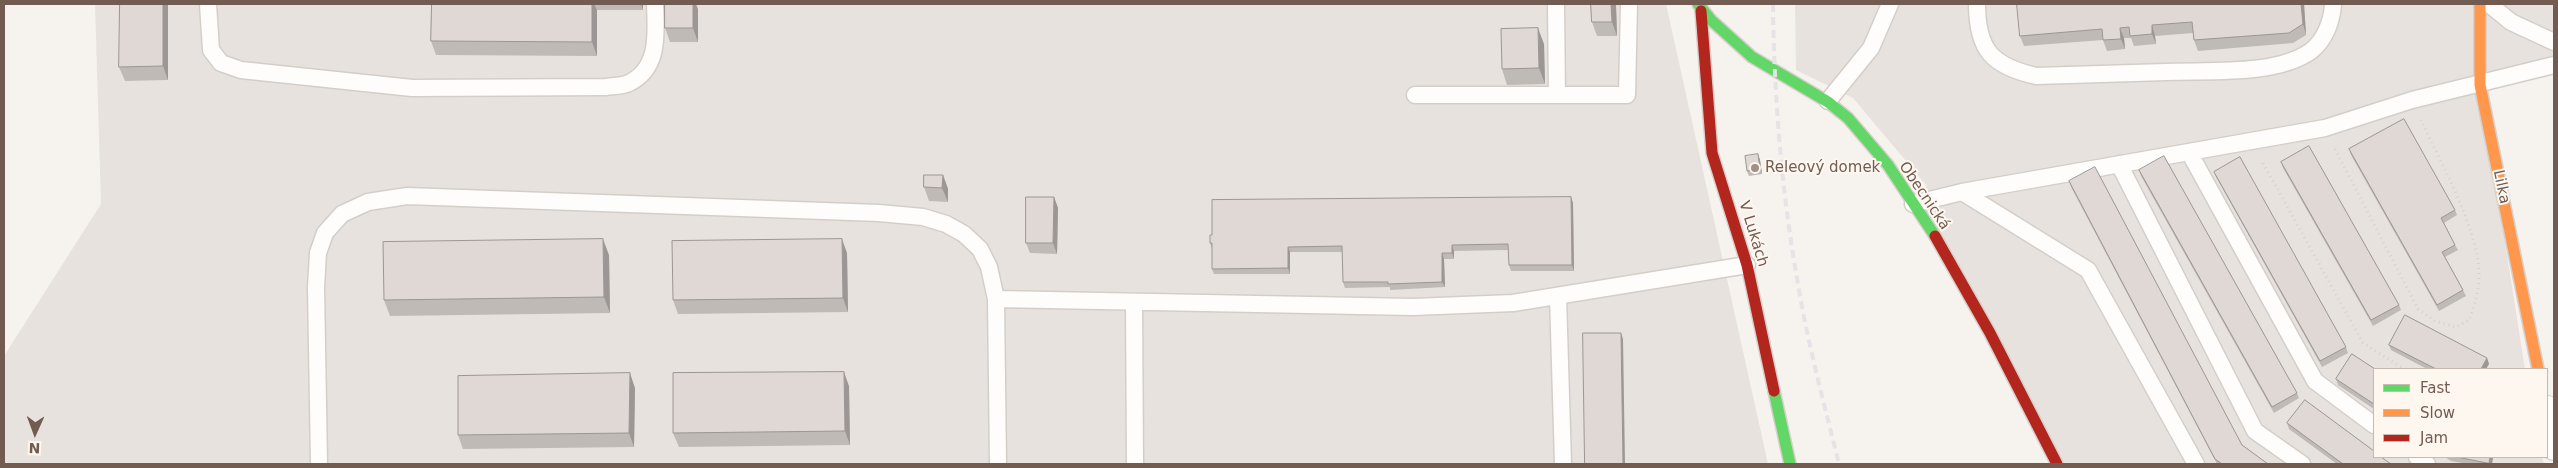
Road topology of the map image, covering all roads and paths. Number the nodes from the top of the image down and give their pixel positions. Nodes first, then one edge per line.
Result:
1 (208, 4) edge
2 (656, 4) edge
3 (1556, 4) edge
4 (1629, 4) edge
5 (1890, 4) edge
6 (1977, 4) edge
7 (2333, 4) edge
8 (2480, 4) edge
9 (2489, 4) edge
10 (1699, 7) edge
11 (2554, 42) edge
12 (2554, 65) edge
13 (2480, 85) junction
14 (1416, 95) dead end
15 (1557, 95) junction
16 (2412, 100) junction
17 (1828, 101) junction
18 (2324, 128) junction
19 (2251, 141) junction
20 (2189, 152) junction
21 (2119, 164) junction
22 (1962, 192) junction
23 (1913, 204) junction
24 (1747, 265) junction
25 (1558, 296) junction
26 (996, 299) junction
27 (1134, 302) junction
28 (2402, 368) edge
29 (2538, 368) edge
30 (2548, 415) edge
31 (2373, 424) edge
32 (2554, 446) edge
33 (319, 464) edge
34 (998, 464) edge
35 (1135, 464) edge
36 (1563, 464) edge
37 (1790, 464) edge
38 (2057, 464) edge
39 (2196, 464) edge
40 (2302, 464) edge

1 - 2 lane
3 - 15 lane
4 - 15 lane
5 - 17 lane
6 - 7 lane
8 - 13 street, Lilka
9 - 11 lane
10 - 17 street, Obecnická
10 - 24 street, V Lukách
12 - 13 lane
13 - 16 lane
13 - 29 street, Lilka
14 - 15 lane
16 - 18 lane
16 - 18 path
17 - 23 street, Obecnická
18 - 19 lane
19 - 20 lane
19 - 28 path
20 - 21 lane
20 - 31 lane
21 - 22 lane
21 - 40 lane
22 - 23 lane
22 - 39 lane
23 - 38 street, Obecnická
24 - 25 lane
24 - 37 street, V Lukách
25 - 27 lane
25 - 36 lane
26 - 27 lane
26 - 33 lane
26 - 34 lane
27 - 35 lane
30 - 32 street

